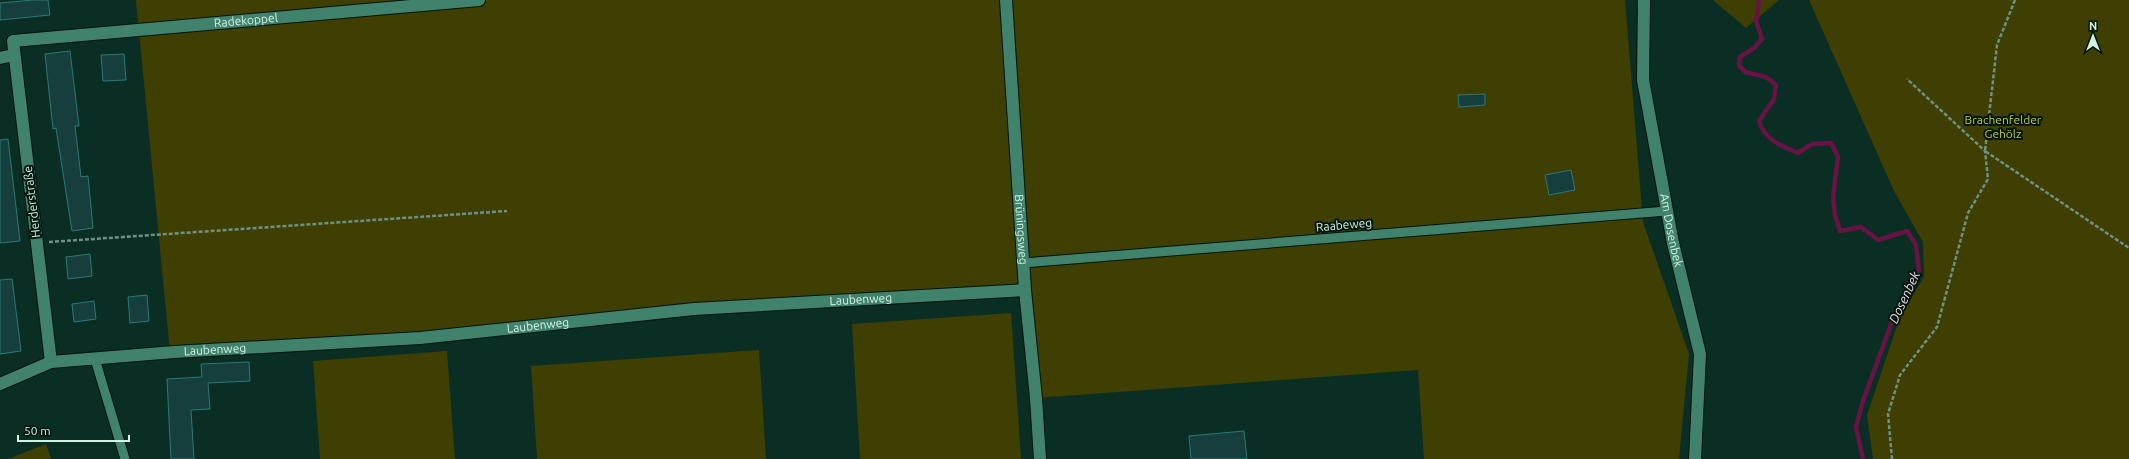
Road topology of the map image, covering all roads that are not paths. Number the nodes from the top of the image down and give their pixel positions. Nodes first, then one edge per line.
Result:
1 (479, 0) edge
2 (1006, 0) edge
3 (1644, 0) edge
4 (13, 41) joint
5 (14, 55) junction
6 (0, 58) edge
7 (1667, 211) junction
8 (1023, 263) junction
9 (1025, 290) junction
10 (95, 359) junction
11 (51, 362) junction
12 (0, 384) edge
13 (125, 459) edge
14 (1040, 459) edge
15 (1695, 459) edge

1 - 4 street, Radekoppel
2 - 8 street, Brüningsweg
3 - 7 street, Am Dosenbek
4 - 5 street, Herderstraße
5 - 6 street
5 - 11 street, Herderstraße
7 - 8 lane, Raabeweg
7 - 15 street, Am Dosenbek
8 - 9 street, Brüningsweg
9 - 10 street, Laubenweg
9 - 14 street, Brüningsweg
10 - 11 street, Laubenweg
10 - 13 lane
11 - 12 street, Laubenweg

